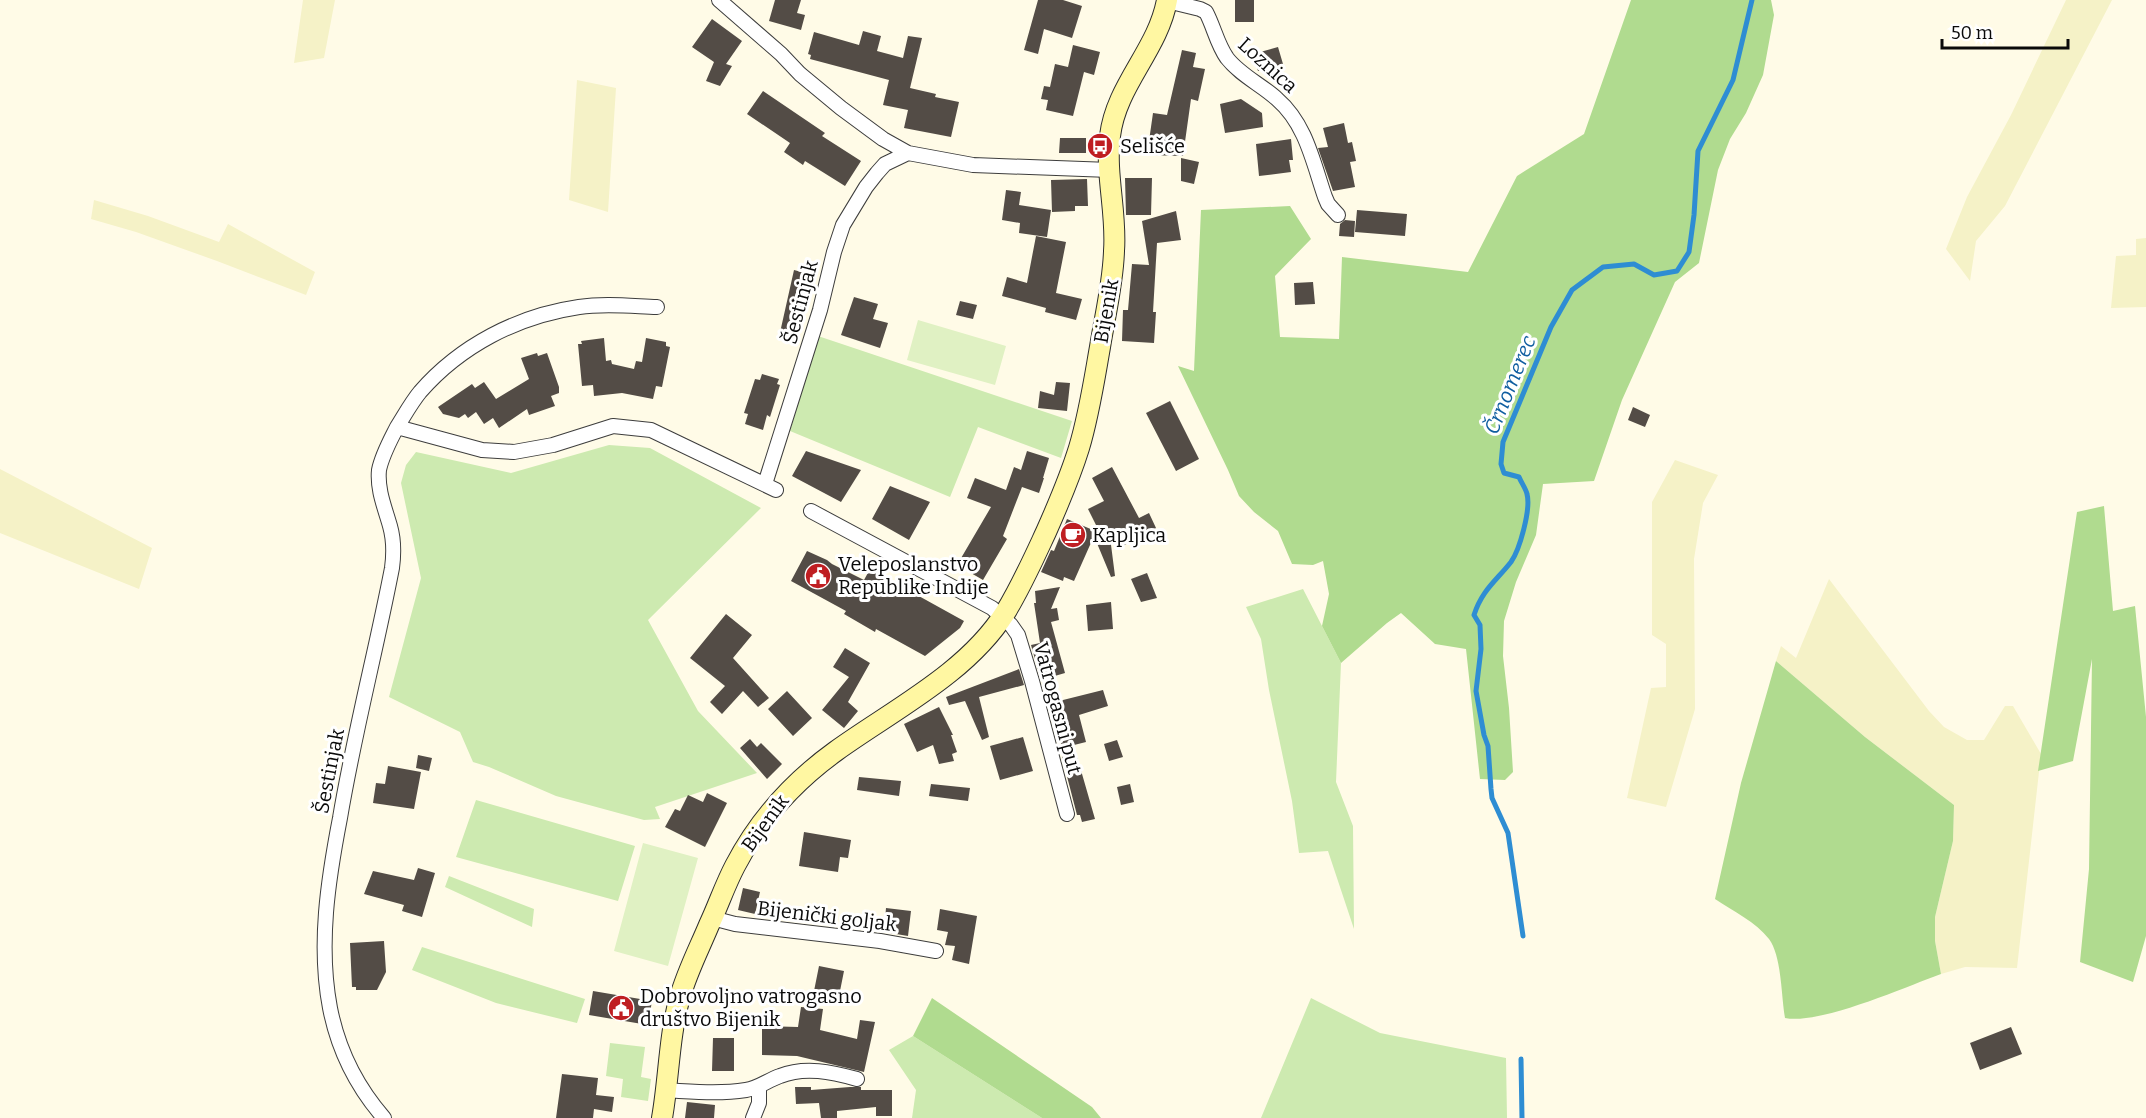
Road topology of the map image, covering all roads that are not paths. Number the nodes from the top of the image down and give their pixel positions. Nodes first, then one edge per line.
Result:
1 (719, 0) edge
2 (1167, 0) edge
3 (908, 153) junction
4 (1110, 170) junction
5 (1338, 214) dead end
6 (657, 307) dead end
7 (397, 427) junction
8 (811, 511) dead end
9 (1003, 616) junction
10 (1067, 814) dead end
11 (712, 918) junction
12 (936, 951) dead end
13 (857, 1079) dead end
14 (759, 1087) junction
15 (667, 1090) junction
16 (384, 1118) edge
17 (662, 1118) edge
18 (753, 1118) edge

1 - 3 street
2 - 4 main road, Bijenik
2 - 5 street, Loznica
3 - 4 street
3 - 7 street, Šestinjak
4 - 9 main road, Bijenik
6 - 7 street, Šestinjak
7 - 16 street, Šestinjak
8 - 9 street
9 - 10 street, Vatrogasni put
9 - 11 main road, Bijenik
11 - 12 street, Bijenički goljak
11 - 15 main road, Bijenik
13 - 14 street
14 - 15 street
14 - 18 street
15 - 17 main road, Bijenik

